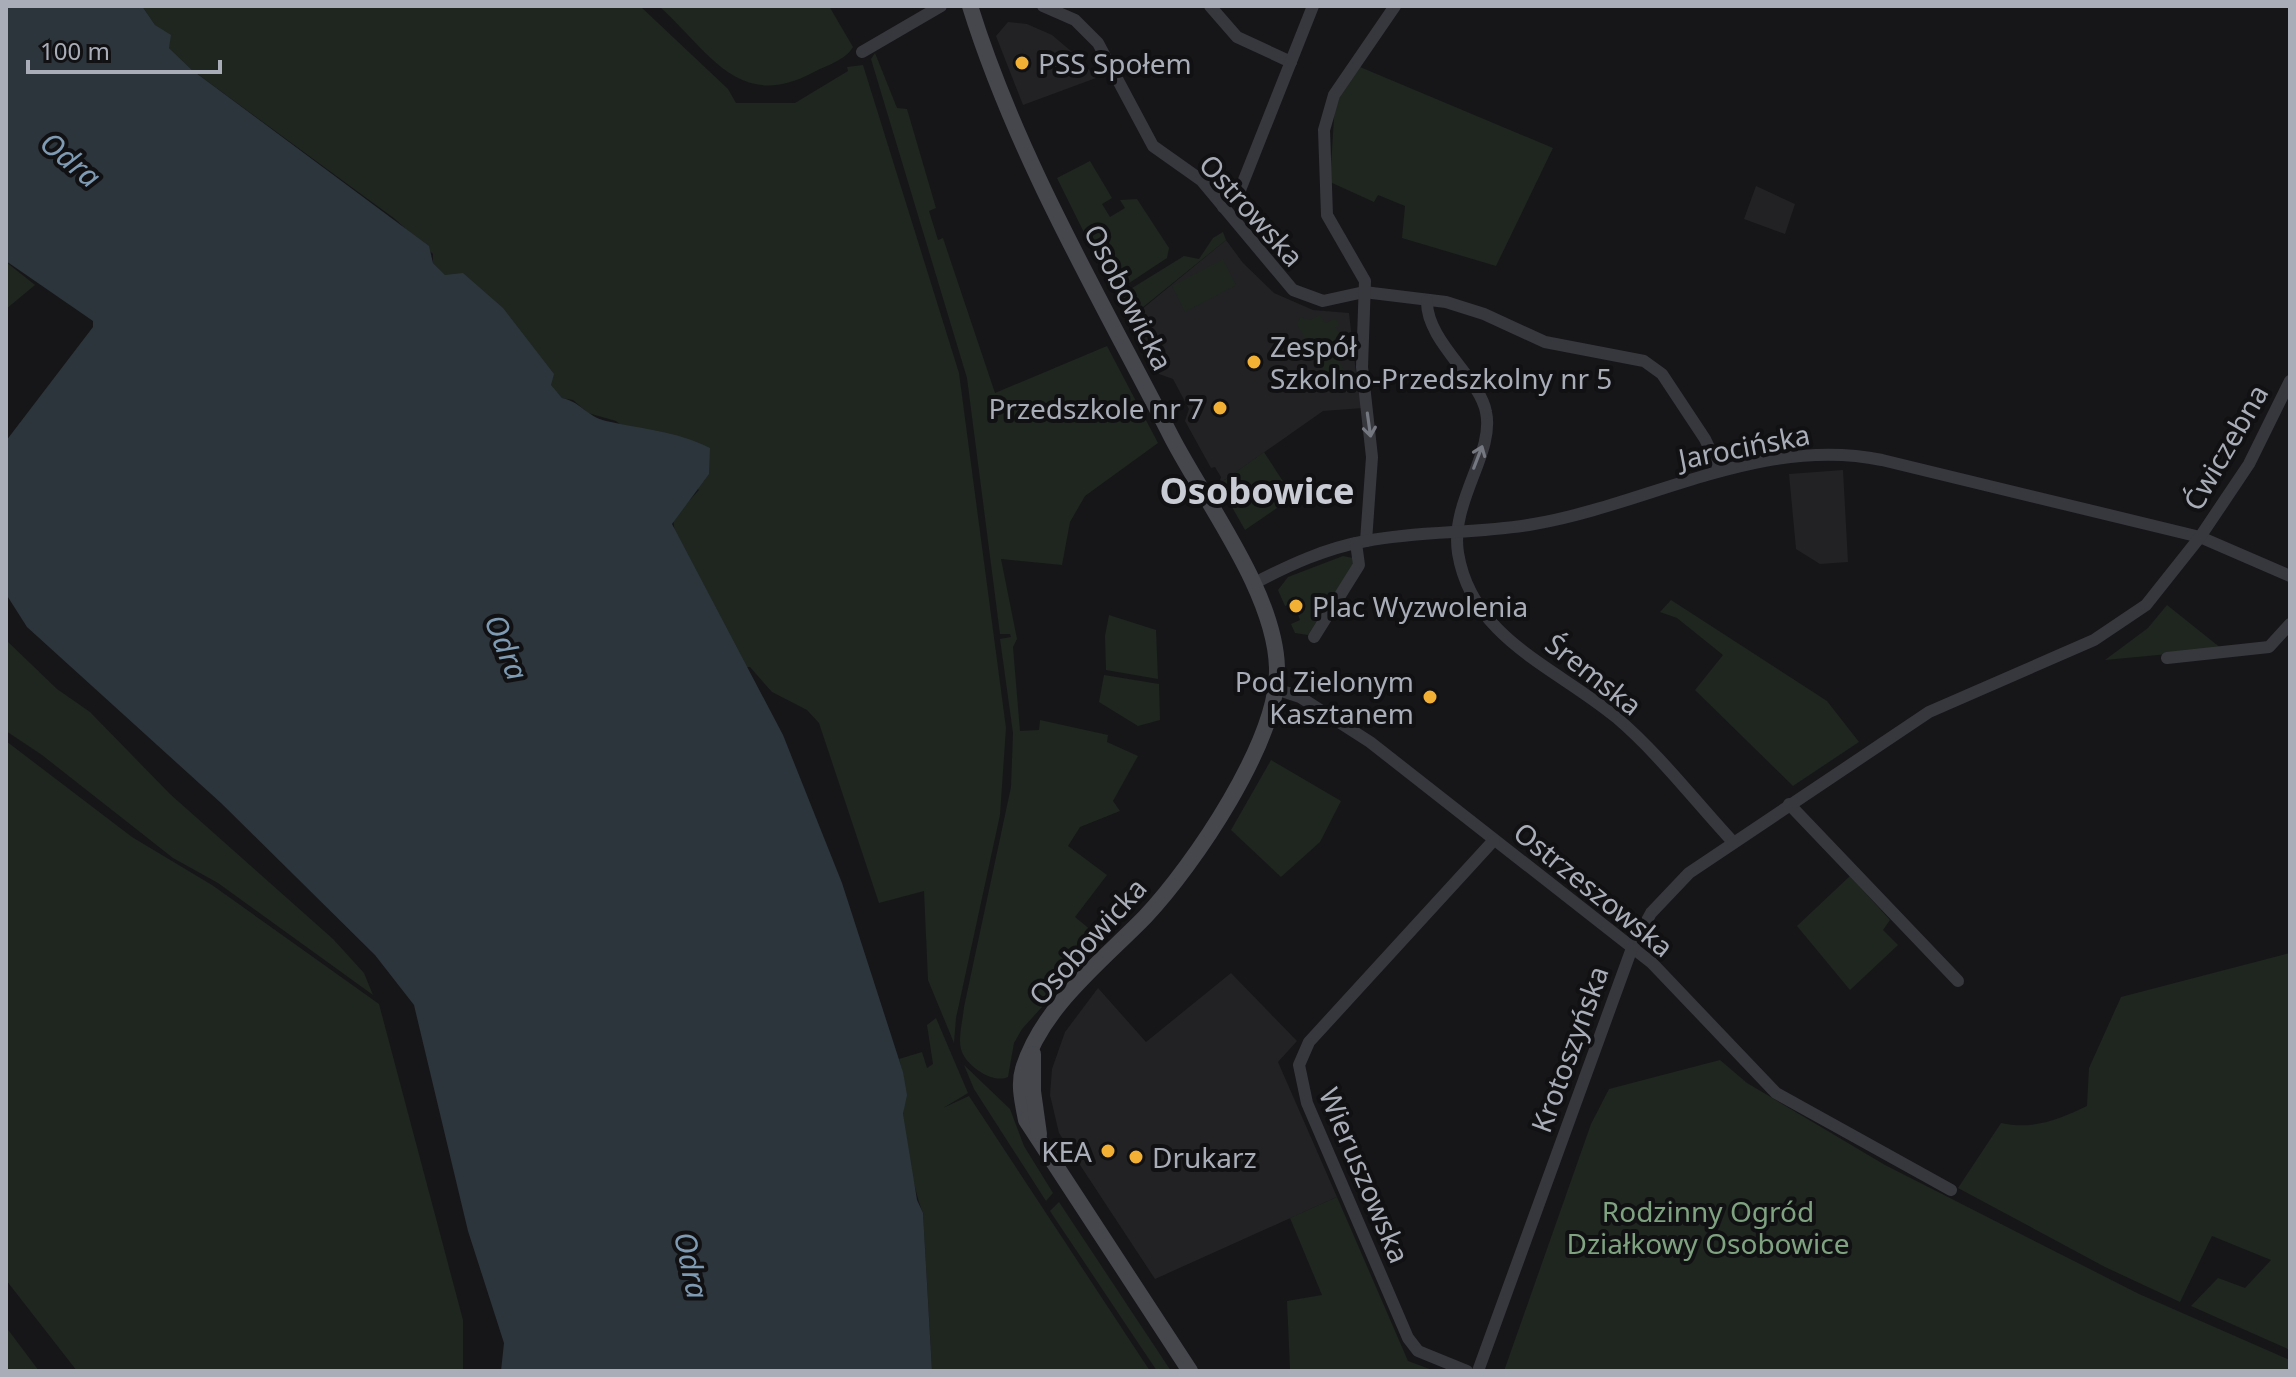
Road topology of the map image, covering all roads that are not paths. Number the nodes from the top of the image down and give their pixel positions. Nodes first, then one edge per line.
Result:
1 (941, 6) edge
2 (970, 6) edge
3 (1043, 6) edge
4 (1210, 6) edge
5 (1313, 6) edge
6 (1395, 6) edge
7 (862, 52) dead end
8 (1291, 62) junction
9 (1223, 207) junction
10 (1364, 292) junction
11 (1427, 301) junction
12 (2290, 381) edge
13 (1720, 471) junction
14 (1456, 531) junction
15 (2200, 537) junction
16 (1361, 542) junction
17 (2290, 576) edge
18 (1253, 584) junction
19 (2290, 624) edge
20 (1314, 637) dead end
21 (2066, 654) junction
22 (2167, 658) dead end
23 (2072, 668) dead end
24 (1276, 689) junction
25 (1789, 804) junction
26 (1494, 840) junction
27 (1733, 842) junction
28 (1632, 948) junction
29 (1958, 981) dead end
30 (1951, 1190) dead end
31 (1190, 1371) edge
32 (1467, 1371) edge
33 (1478, 1371) edge

1 - 7 street
2 - 18 street, Osobowicka
3 - 9 street, Ostrowska
4 - 8 street
5 - 8 street
6 - 10 street
8 - 9 street
9 - 10 street, Ostrowska
10 - 11 street, Ostrowska
10 -> 16 street
11 - 13 street, Ostrowska
14 -> 11 street
12 - 15 street, Ćwiczebna
13 - 14 street, Jarocińska
13 - 15 street, Jarocińska
14 - 16 street, Jarocińska
14 - 27 street, Śremska
15 - 17 street, Jarocińska
15 - 21 street, Krotoszyńska
16 - 18 street, Jarocińska
16 - 20 street
18 - 24 street, Osobowicka
19 - 22 street
21 - 23 street
21 - 25 street, Krotoszyńska
24 - 26 street, Ostrzeszowska
24 - 31 street, Osobowicka
25 - 27 street, Krotoszyńska
25 - 29 street
26 - 28 street, Ostrzeszowska
26 - 32 street, Wieruszowska
27 - 28 street, Krotoszyńska
28 - 30 street, Ostrzeszowska
28 - 33 street, Krotoszyńska

